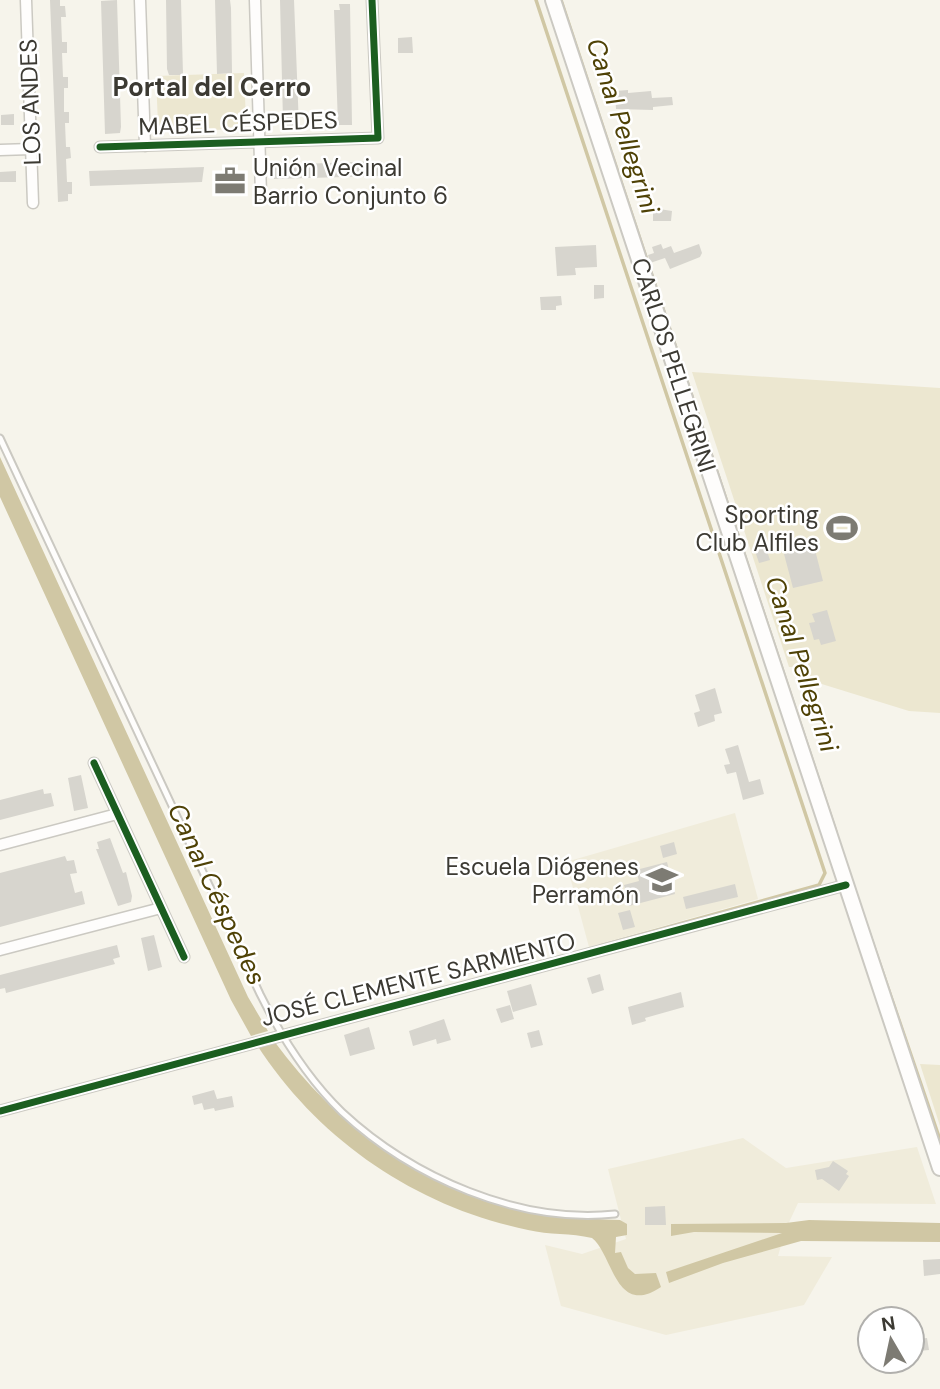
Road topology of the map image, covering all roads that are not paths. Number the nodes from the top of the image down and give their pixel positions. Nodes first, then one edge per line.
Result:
1 (26, 0) edge
2 (140, 0) edge
3 (255, 0) edge
4 (372, 0) edge
5 (553, 0) edge
6 (259, 142) junction
7 (145, 146) junction
8 (100, 148) dead end
9 (31, 149) junction
10 (0, 150) edge
11 (261, 194) dead end
12 (33, 203) dead end
13 (0, 438) edge
14 (94, 763) dead end
15 (117, 814) junction
16 (0, 845) edge
17 (846, 885) junction
18 (161, 908) junction
19 (0, 950) edge
20 (184, 957) dead end
21 (277, 1035) junction
22 (0, 1111) edge
23 (940, 1168) edge
24 (615, 1214) dead end

1 - 9 street, LOS ANDES
2 - 7 street
3 - 6 street
4 - 6 street, MABEL CÉSPEDES
5 - 17 main road, CARLOS PELLEGRINI
6 - 7 street, MABEL CÉSPEDES
6 - 11 street
7 - 8 street, MABEL CÉSPEDES
9 - 10 street
9 - 12 street, LOS ANDES
13 - 21 lane
14 - 15 street
15 - 16 street
15 - 18 street
17 - 21 street, JOSÉ CLEMENTE SARMIENTO
17 - 23 main road, CARLOS PELLEGRINI
18 - 19 street
18 - 20 street
21 - 22 street, JOSÉ CLEMENTE SARMIENTO
21 - 24 lane

